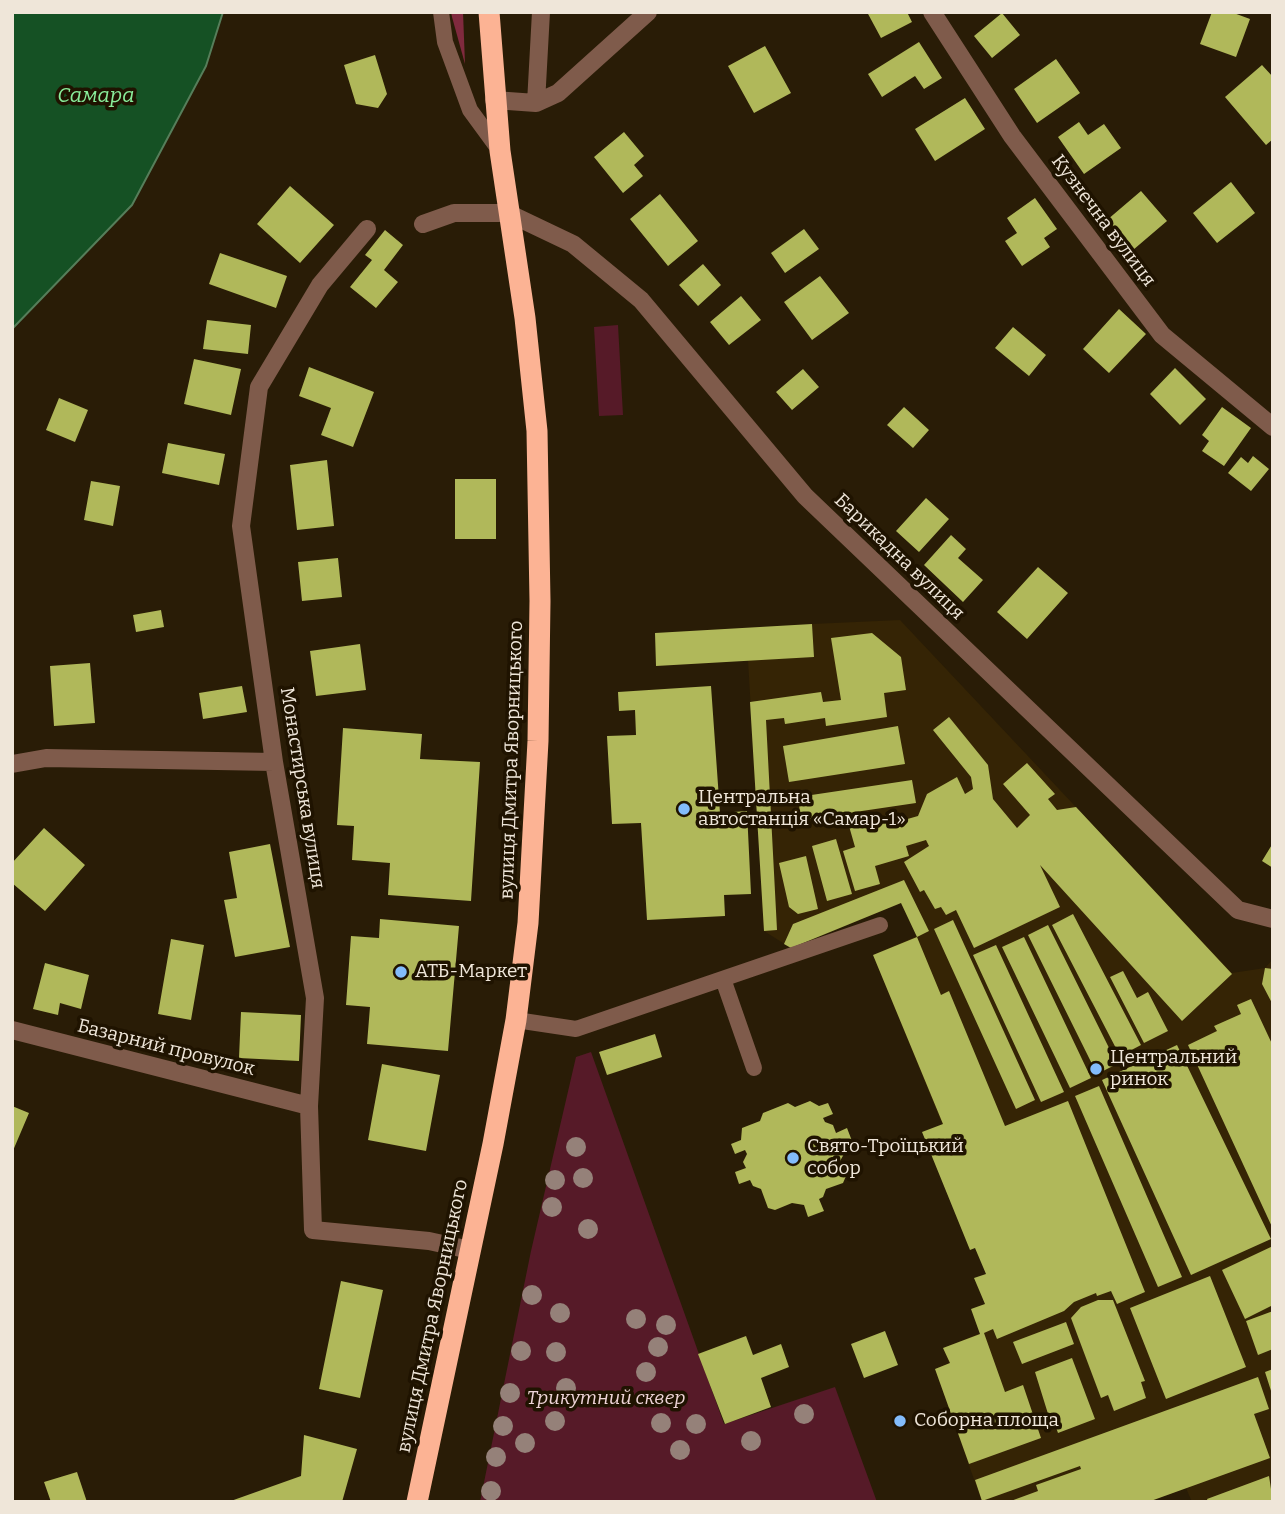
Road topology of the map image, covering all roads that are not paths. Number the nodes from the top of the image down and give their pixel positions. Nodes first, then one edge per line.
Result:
1 (441, 12) edge
2 (489, 12) edge
3 (541, 12) edge
4 (648, 12) edge
5 (932, 12) edge
6 (494, 100) junction
7 (537, 103) junction
8 (500, 151) junction
9 (508, 213) junction
10 (423, 224) dead end
11 (367, 229) dead end
12 (1273, 426) edge
13 (274, 762) junction
14 (12, 764) edge
15 (1273, 919) edge
16 (880, 925) dead end
17 (723, 979) junction
18 (516, 1020) junction
19 (12, 1030) edge
20 (754, 1068) dead end
21 (309, 1106) junction
22 (470, 1250) junction
23 (417, 1502) edge

1 - 8 lane
2 - 6 highway, вулиця Дмитра Яворницького
3 - 7 street
4 - 7 street
5 - 12 street, Кузнечна вулиця
6 - 7 street
6 - 8 highway, вулиця Дмитра Яворницького
8 - 9 highway, вулиця Дмитра Яворницького
9 - 10 street
9 - 15 street, Барикадна вулиця
9 - 18 highway, вулиця Дмитра Яворницького
11 - 13 street, Монастирська вулиця
13 - 14 street
13 - 21 street, Монастирська вулиця
16 - 17 lane
17 - 18 lane
17 - 20 lane
18 - 22 highway, вулиця Дмитра Яворницького
19 - 21 street, Базарний провулок
21 - 22 street, Монастирська вулиця
22 - 23 highway, вулиця Дмитра Яворницького

